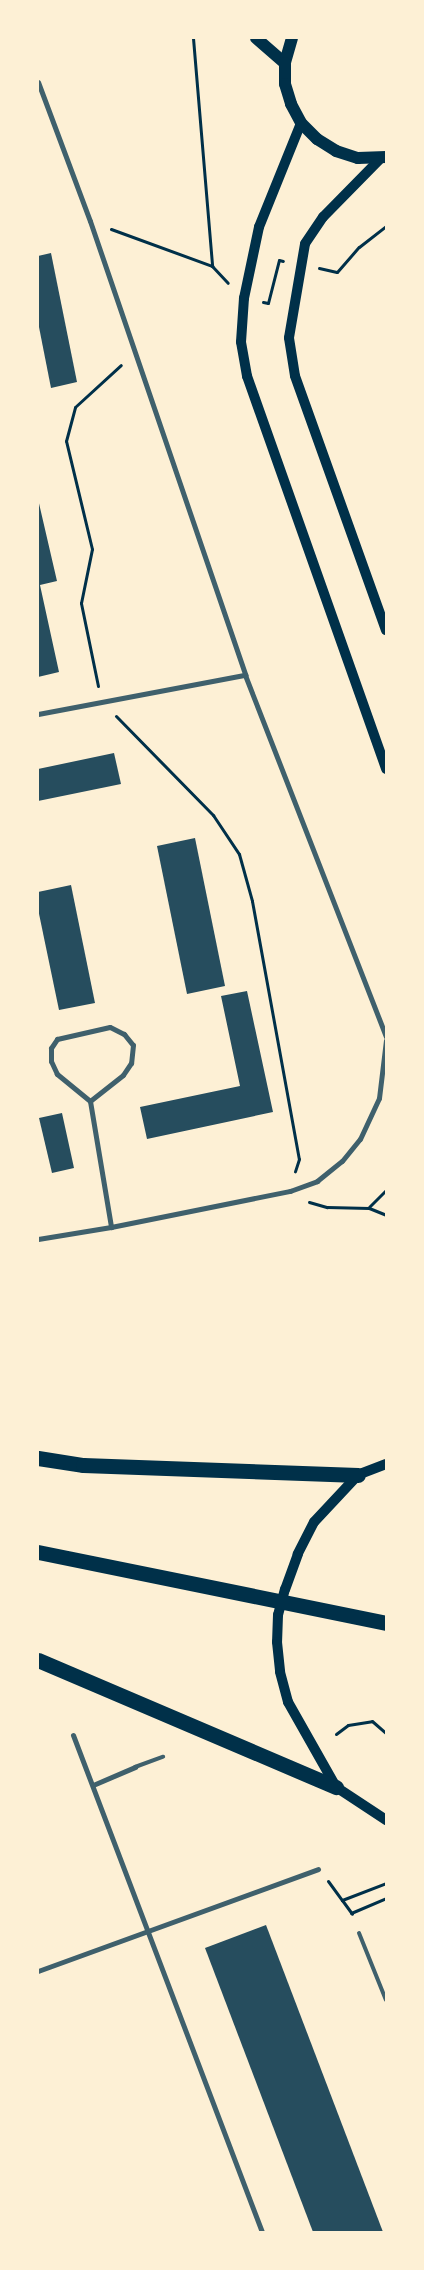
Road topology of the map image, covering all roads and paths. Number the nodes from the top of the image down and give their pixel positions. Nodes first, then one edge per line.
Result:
1 (193, 38) edge
2 (256, 38) edge
3 (292, 38) edge
4 (285, 63) junction
5 (38, 82) edge
6 (301, 123) junction
7 (384, 157) edge
8 (90, 221) junction
9 (136, 352) junction
10 (386, 630) edge
11 (245, 675) junction
12 (102, 702) junction
13 (38, 714) edge
14 (386, 769) edge
15 (386, 1036) edge
16 (386, 1040) edge
17 (90, 1101) junction
18 (386, 1190) edge
19 (290, 1191) junction
20 (369, 1208) junction
21 (386, 1215) edge
22 (111, 1227) junction
23 (38, 1239) edge
24 (38, 1458) edge
25 (386, 1464) edge
26 (358, 1475) junction
27 (38, 1552) edge
28 (386, 1623) edge
29 (38, 1660) edge
30 (386, 1733) edge
31 (336, 1734) dead end
32 (73, 1735) dead end
33 (162, 1757) dead end
34 (135, 1767) joint
35 (93, 1784) junction
36 (336, 1787) junction
37 (386, 1820) edge
38 (318, 1869) joint
39 (386, 1883) edge
40 (386, 1898) edge
41 (342, 1900) junction
42 (351, 1913) junction
43 (147, 1931) junction
44 (359, 1933) joint
45 (38, 1971) edge
46 (386, 2000) edge
47 (262, 2232) edge

1 - 8 path
2 - 4 main road
3 - 4 main road
4 - 6 main road
5 - 8 street
6 - 7 main road
6 - 14 main road
7 - 10 main road
8 - 9 street
9 - 11 street
9 - 12 path
11 - 12 street
11 - 15 street
12 - 13 street
12 - 19 path
16 - 19 street
17 - 17 street
17 - 22 street
18 - 20 path
19 - 20 path
19 - 22 street
20 - 21 path
22 - 23 street
24 - 26 highway
25 - 26 main road
26 - 36 main road
27 - 28 highway
29 - 36 highway
30 - 31 path
32 - 35 street
33 - 34 lane
34 - 35 street
35 - 43 street
36 - 37 main road
38 - 41 path
38 - 43 street
39 - 41 path
40 - 42 path
41 - 42 path
42 - 44 path
43 - 45 street
43 - 47 street
44 - 46 lane

